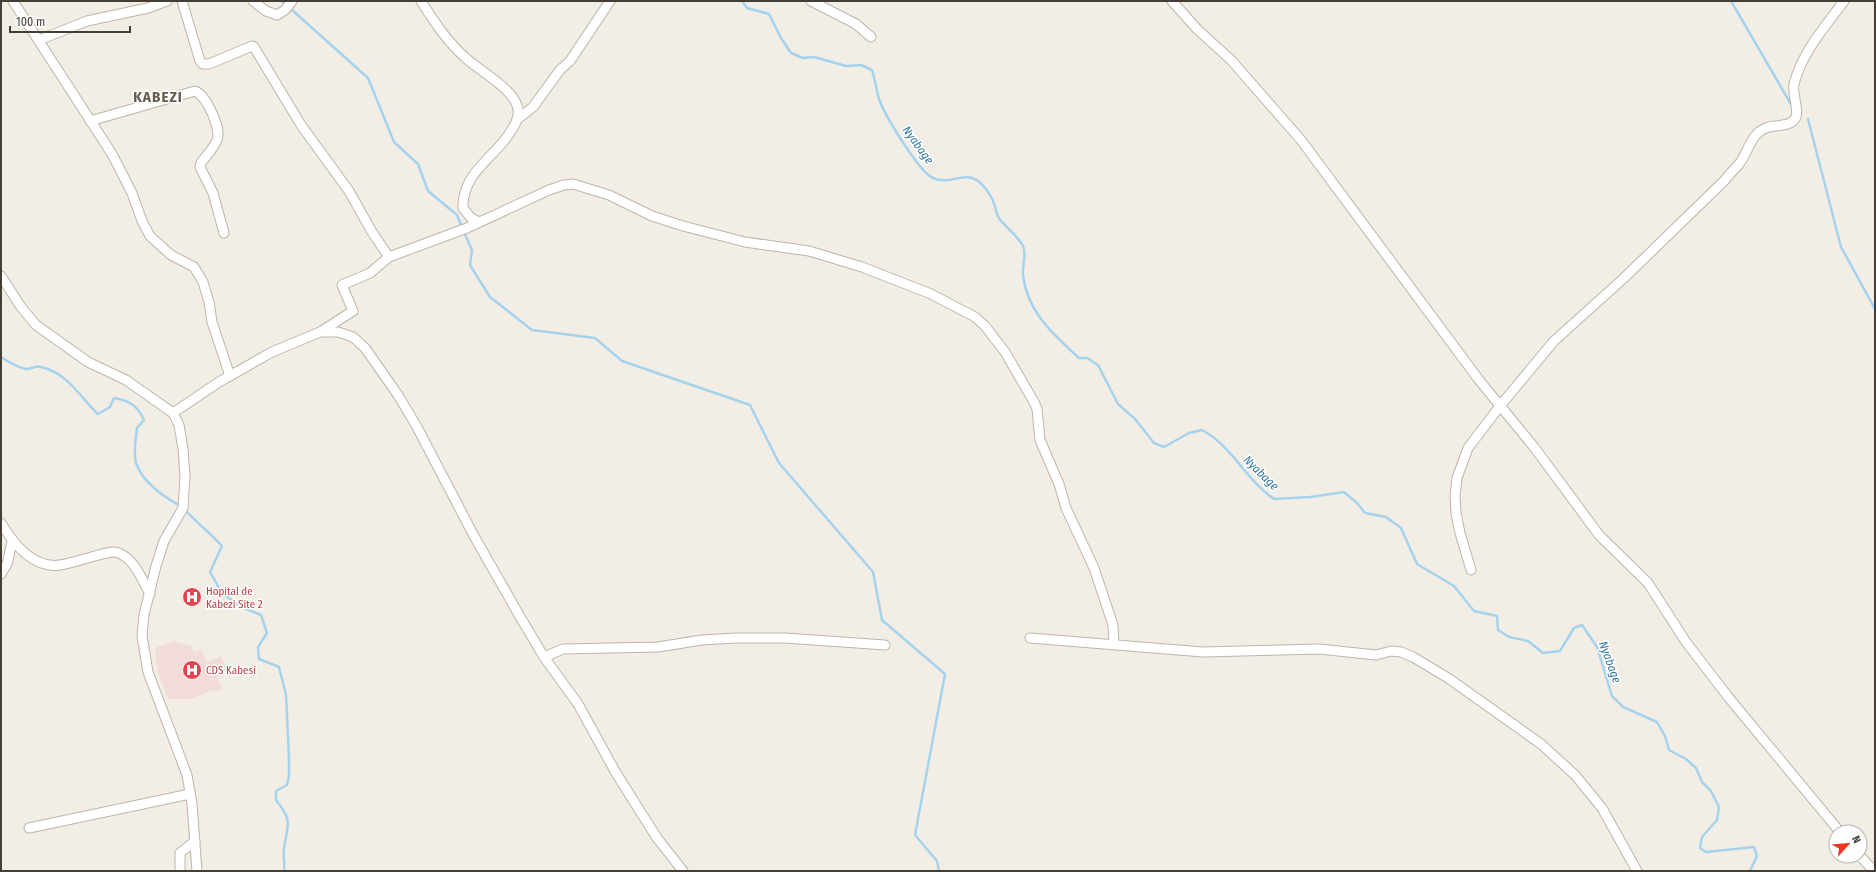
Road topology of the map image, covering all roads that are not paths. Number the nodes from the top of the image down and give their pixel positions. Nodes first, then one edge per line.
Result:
1 (13, 1) edge
2 (167, 1) edge
3 (182, 1) edge
4 (253, 1) edge
5 (292, 1) edge
6 (421, 1) edge
7 (610, 1) edge
8 (812, 1) edge
9 (1172, 1) edge
10 (1844, 1) edge
11 (146, 5) edge
12 (871, 38) dead end
13 (39, 40) junction
14 (519, 118) junction
15 (90, 122) junction
16 (479, 222) junction
17 (224, 233) dead end
18 (389, 256) junction
19 (1, 276) edge
20 (320, 332) junction
21 (230, 376) junction
22 (1500, 406) junction
23 (173, 413) junction
24 (1, 523) edge
25 (12, 542) junction
26 (1471, 570) dead end
27 (1, 574) edge
28 (150, 594) junction
29 (1030, 638) dead end
30 (1114, 644) junction
31 (885, 645) dead end
32 (544, 657) junction
33 (190, 794) junction
34 (1833, 824) edge
35 (30, 828) dead end
36 (196, 842) junction
37 (180, 871) edge
38 (198, 871) edge
39 (683, 871) edge
40 (1637, 871) edge

1 - 13 street
2 - 11 street
3 - 18 street
4 - 5 street
6 - 14 street
7 - 14 street
8 - 12 street
9 - 22 street
10 - 22 street
11 - 13 street
13 - 15 street
14 - 16 street
15 - 17 street
15 - 21 street
16 - 18 street
16 - 30 street
18 - 20 street
19 - 23 street
20 - 21 street
20 - 32 street
21 - 23 street
22 - 26 street
22 - 34 street
23 - 28 street
24 - 25 street
25 - 27 street
25 - 28 street
28 - 33 street
29 - 30 street
30 - 40 street
31 - 32 street
32 - 39 street
33 - 35 street
33 - 36 street
36 - 37 street
36 - 38 street

